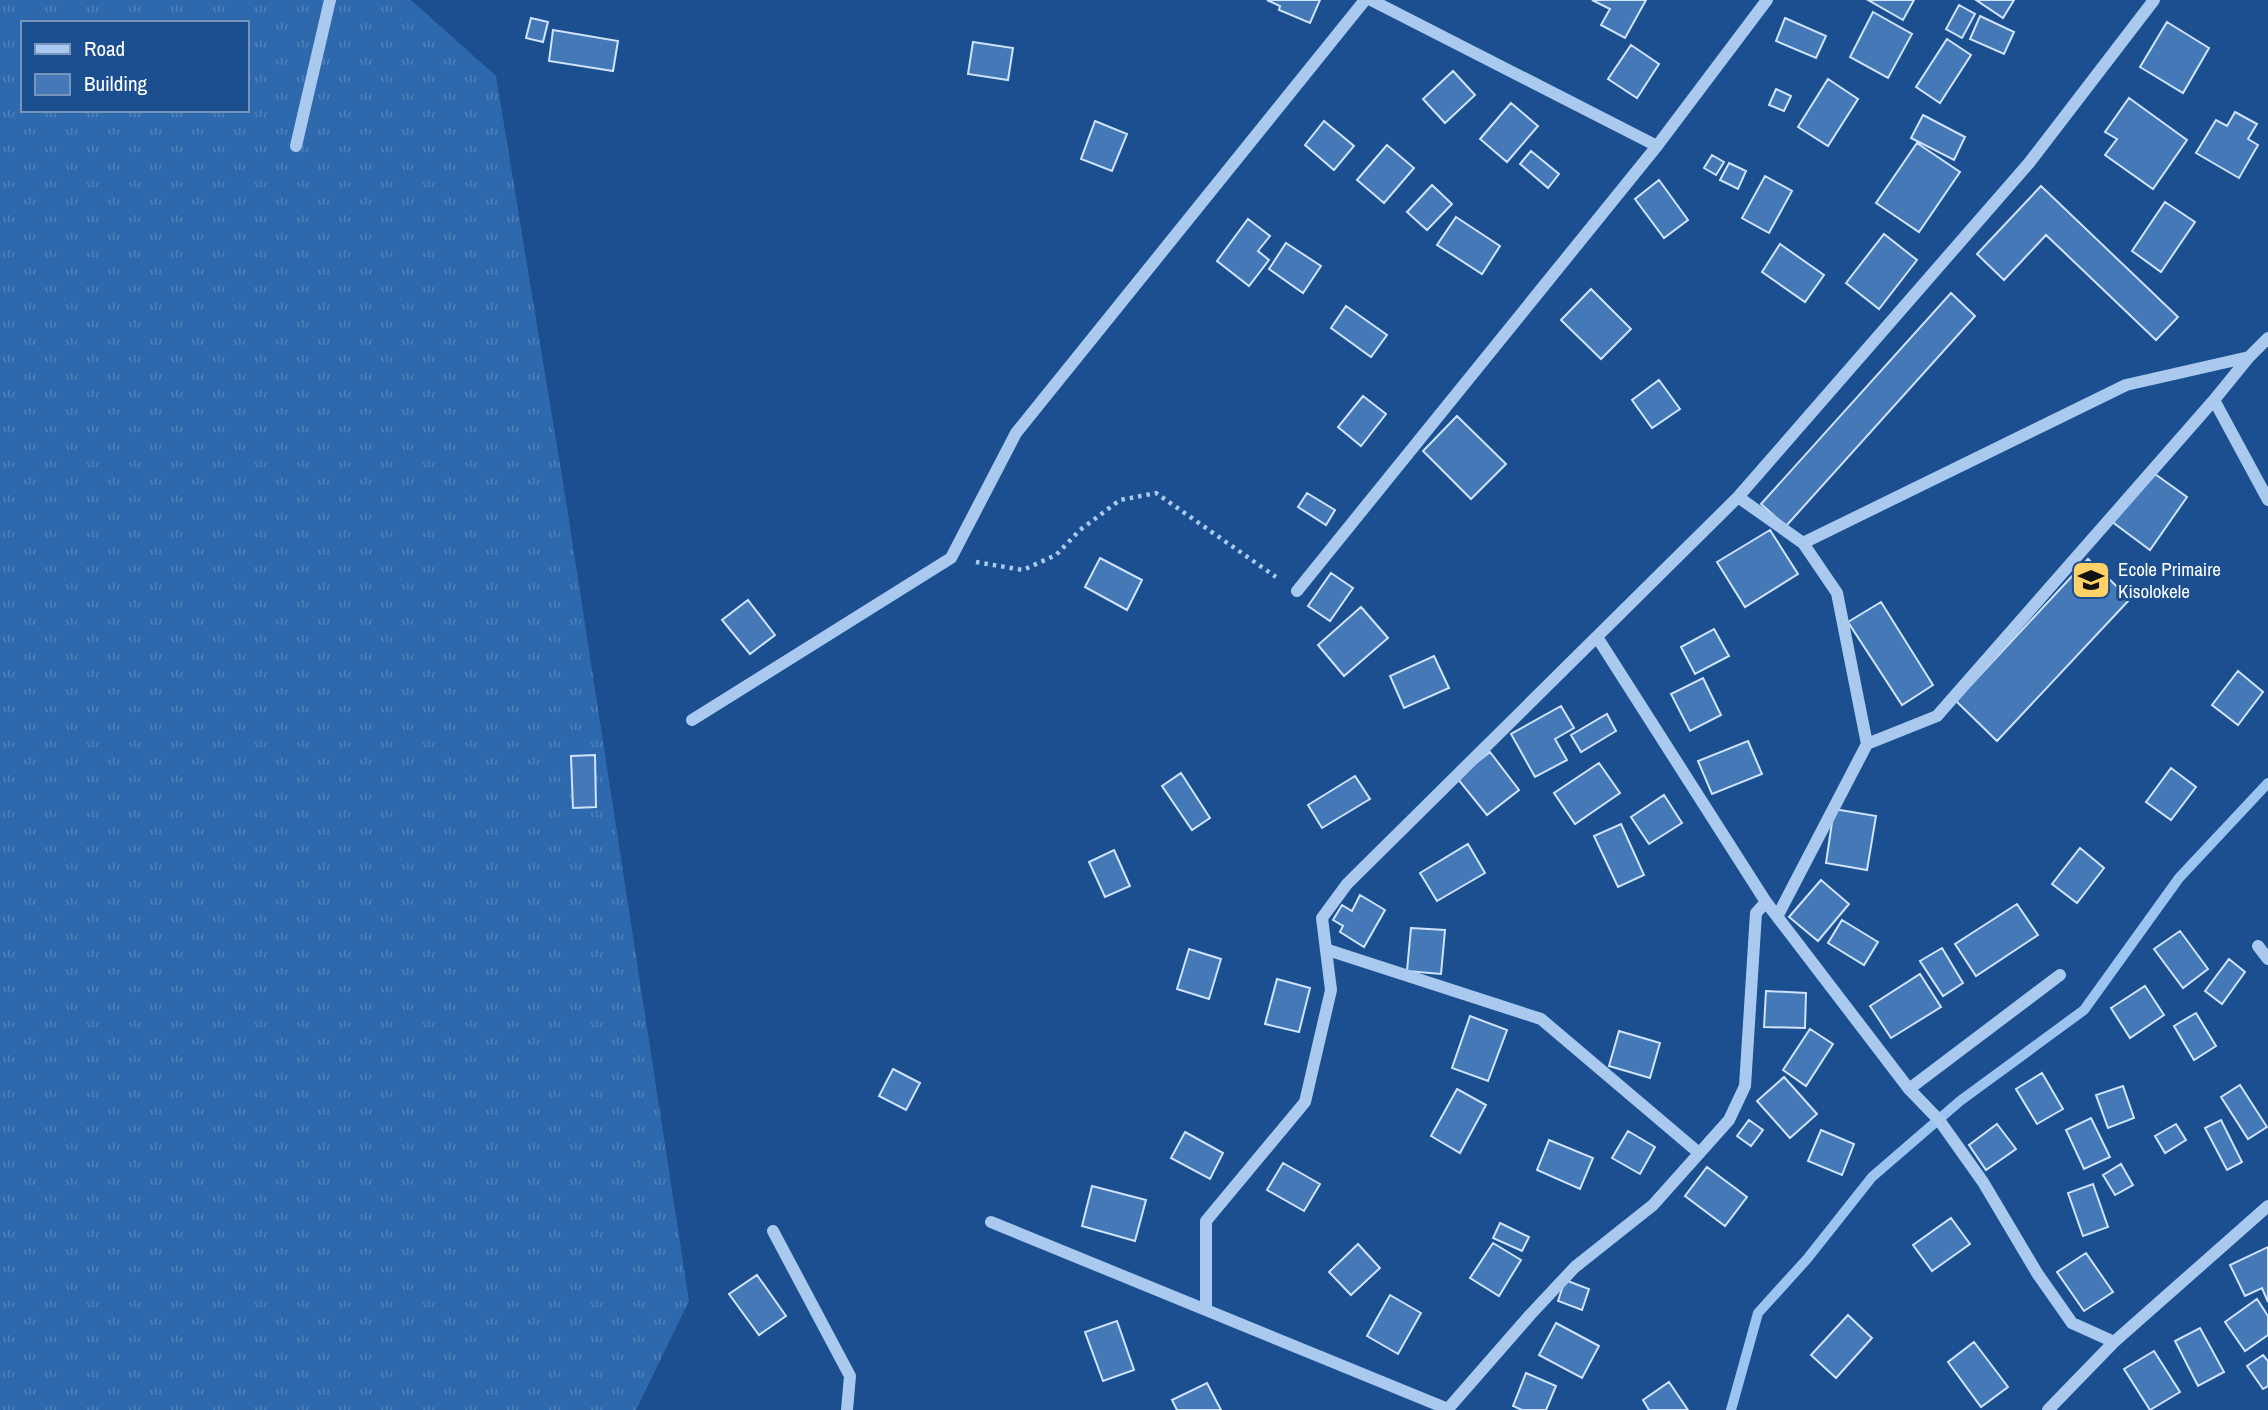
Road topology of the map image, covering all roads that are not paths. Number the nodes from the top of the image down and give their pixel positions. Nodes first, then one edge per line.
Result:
1 (330, 0) edge
2 (1365, 0) edge
3 (1371, 0) edge
4 (1767, 0) edge
5 (2154, 0) edge
6 (296, 145) dead end
7 (1657, 146) junction
8 (2268, 338) edge
9 (2249, 357) junction
10 (2214, 400) junction
11 (1738, 497) junction
12 (2268, 500) edge
13 (1803, 543) junction
14 (1297, 591) road end
15 (1597, 637) junction
16 (692, 720) dead end
17 (1867, 744) junction
18 (1766, 902) junction
19 (1778, 915) junction
20 (2258, 946) dead end
21 (1328, 950) junction
22 (2268, 959) edge
23 (2060, 975) dead end
24 (1909, 1089) junction
25 (1699, 1153) junction
26 (2268, 1206) edge
27 (991, 1222) dead end
28 (773, 1230) dead end
29 (1206, 1310) junction
30 (2114, 1342) junction
31 (1448, 1409) edge
32 (847, 1410) edge
33 (2048, 1410) edge

1 - 6 street
2 - 16 street
3 - 7 street
4 - 7 street
5 - 11 street
7 - 14 street
8 - 9 street
9 - 10 street
9 - 13 street
10 - 12 street
10 - 17 street
11 - 13 street
11 - 15 street
13 - 17 street
15 - 18 street
15 - 21 street
17 - 19 street
18 - 19 street
18 - 25 street
19 - 24 street
20 - 22 street
21 - 25 street
21 - 29 street
23 - 24 street
24 - 30 street
25 - 31 street
26 - 30 street
27 - 29 street
28 - 32 street
29 - 31 street
30 - 33 street

